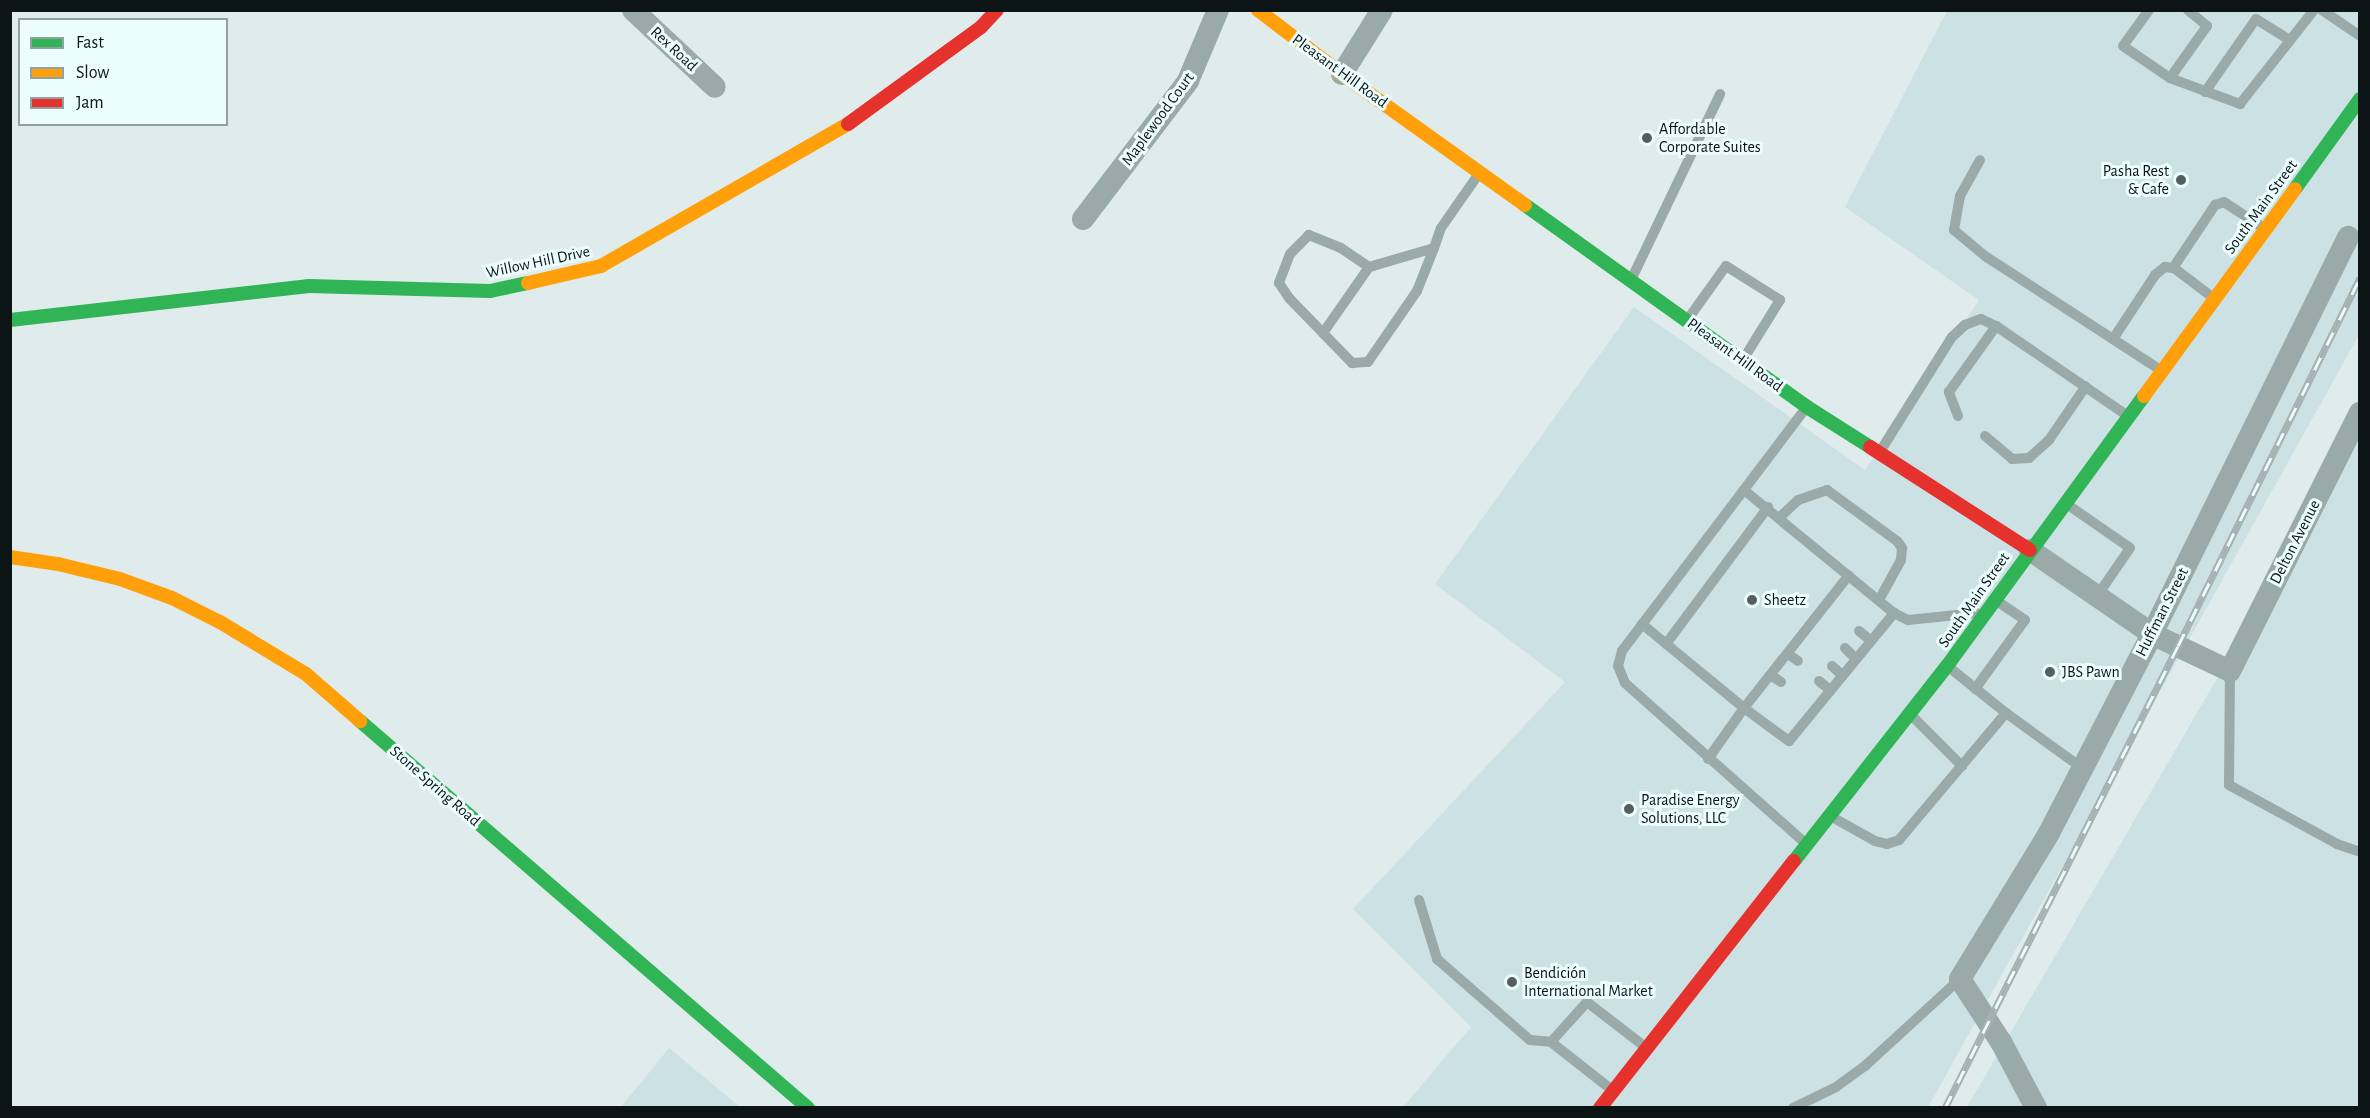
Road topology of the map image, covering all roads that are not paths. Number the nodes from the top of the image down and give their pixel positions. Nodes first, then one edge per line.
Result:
1 (633, 10) edge
2 (997, 10) edge
3 (1218, 10) edge
4 (1258, 10) edge
5 (1382, 10) edge
6 (2149, 10) edge
7 (2188, 10) edge
8 (2314, 10) edge
9 (2322, 10) edge
10 (2360, 36) edge
11 (2289, 40) junction
12 (1342, 74) junction
13 (2170, 78) junction
14 (715, 87) dead end
15 (2205, 92) junction
16 (1720, 94) dead end
17 (2360, 99) edge
18 (1980, 160) dead end
19 (1480, 172) junction
20 (1083, 219) dead end
21 (2265, 229) junction
22 (2348, 237) dead end
23 (1434, 248) junction
24 (1369, 267) junction
25 (2172, 268) junction
26 (1631, 281) junction
27 (2214, 299) junction
28 (10, 320) edge
29 (1686, 320) junction
30 (1995, 326) junction
31 (1323, 333) junction
32 (2113, 339) junction
33 (1743, 360) junction
34 (2162, 371) junction
35 (2086, 386) junction
36 (1807, 406) junction
37 (2360, 413) edge
38 (1958, 416) dead end
39 (2128, 416) junction
40 (1985, 436) dead end
41 (1879, 453) junction
42 (1744, 490) junction
43 (2066, 503) junction
44 (1768, 507) junction
45 (1780, 517) junction
46 (2030, 550) junction
47 (10, 557) edge
48 (1849, 575) junction
49 (2097, 596) junction
50 (1879, 600) junction
51 (1991, 606) junction
52 (1894, 613) junction
53 (1642, 624) junction
54 (1859, 631) dead end
55 (2152, 634) junction
56 (1870, 640) junction
57 (1666, 644) junction
58 (1845, 648) dead end
59 (1788, 654) junction
60 (1856, 658) junction
61 (1798, 661) dead end
62 (1832, 666) dead end
63 (1947, 666) junction
64 (2230, 671) junction
65 (1770, 675) junction
66 (1842, 675) junction
67 (1819, 681) dead end
68 (1781, 682) dead end
69 (1975, 689) junction
70 (1830, 690) junction
71 (1804, 702) dead end
72 (1744, 708) junction
73 (1814, 710) junction
74 (2006, 713) junction
75 (1910, 714) junction
76 (1708, 759) junction
77 (1962, 766) junction
78 (2082, 768) junction
79 (1829, 816) junction
80 (1806, 844) junction
81 (2360, 852) edge
82 (1419, 900) dead end
83 (1960, 979) junction
84 (1551, 1042) junction
85 (1647, 1048) junction
86 (1613, 1091) junction
87 (808, 1107) edge
88 (1600, 1107) edge
89 (1793, 1107) edge
90 (2036, 1107) edge

1 - 14 street, Rex Road
2 - 28 main road, Willow Hill Drive
3 - 20 street, Maplewood Court
4 - 12 main road, Pleasant Hill Road
5 - 12 street
6 - 13 lane
7 - 13 lane
8 - 11 lane
9 - 10 lane
11 - 15 lane
11 - 15 lane
12 - 19 main road, Pleasant Hill Road
13 - 15 lane
16 - 26 lane
17 - 21 main road, South Main Street
18 - 32 lane
19 - 23 lane
19 - 26 main road, Pleasant Hill Road
21 - 25 lane
21 - 27 main road, South Main Street
22 - 55 street, Huffman Street
23 - 24 lane
23 - 31 lane
24 - 31 lane
24 - 31 lane
25 - 27 lane
25 - 32 lane
26 - 29 main road, Pleasant Hill Road
27 - 34 main road, South Main Street
29 - 33 main road, Pleasant Hill Road
29 - 33 lane
30 - 35 lane
30 - 38 lane
30 - 41 lane
32 - 34 lane
33 - 36 main road, Pleasant Hill Road
34 - 39 main road, South Main Street
35 - 39 lane
35 - 40 lane
36 - 41 main road, Pleasant Hill Road
36 - 42 lane
37 - 64 street, Delton Avenue
39 - 43 main road, South Main Street
41 - 46 main road, Pleasant Hill Road
42 - 44 lane
42 - 53 lane
43 - 46 main road, South Main Street
43 - 49 lane
44 - 45 lane
44 - 57 lane
45 - 48 lane
45 - 50 lane
46 - 49 street, Pleasant Hill Road
46 - 51 main road, South Main Street
47 - 87 main road, Stone Spring Road
48 - 50 lane
48 - 59 lane
49 - 55 street, Pleasant Hill Road
50 - 52 lane
51 - 52 lane
51 - 63 main road, South Main Street
51 - 69 lane
52 - 56 lane
53 - 57 lane
53 - 76 lane
54 - 56 lane
55 - 64 street, Pleasant Hill Road
55 - 78 street, Huffman Street
56 - 60 lane
57 - 72 lane
58 - 60 lane
59 - 61 lane
59 - 65 lane
60 - 66 lane
62 - 66 lane
63 - 69 lane
63 - 75 main road, South Main Street
64 - 81 lane
65 - 68 lane
65 - 72 lane
66 - 70 lane
67 - 70 lane
69 - 74 lane
70 - 73 lane
71 - 73 lane
72 - 73 lane
72 - 76 lane
74 - 77 lane
74 - 78 lane
75 - 77 lane
75 - 79 main road, South Main Street
76 - 80 lane
77 - 79 lane
78 - 83 street, Huffman Street
79 - 80 main road, South Main Street
80 - 85 main road, South Main Street
82 - 84 lane
83 - 89 lane
83 - 90 street
84 - 85 lane
84 - 86 lane
85 - 86 main road, South Main Street
86 - 88 main road, South Main Street

